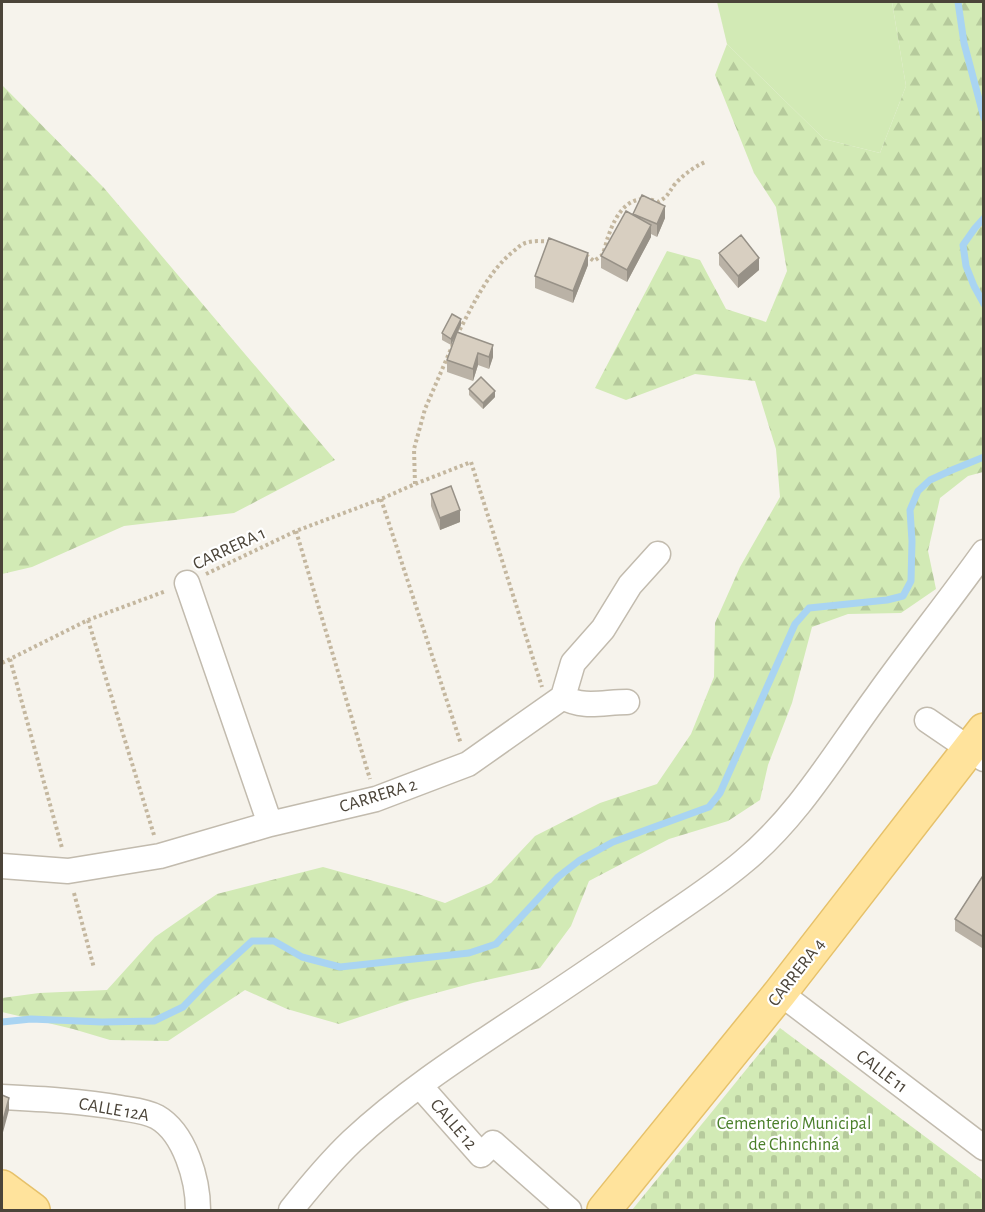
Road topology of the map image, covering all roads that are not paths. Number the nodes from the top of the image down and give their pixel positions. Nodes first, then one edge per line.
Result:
1 (984, 552) edge
2 (658, 554) dead end
3 (187, 583) road end
4 (627, 702) dead end
5 (556, 703) junction
6 (927, 720) dead end
7 (979, 746) edge
8 (270, 824) junction
9 (2, 866) edge
10 (780, 993) junction
11 (420, 1086) junction
12 (2, 1097) edge
13 (984, 1149) edge
14 (2, 1187) edge
15 (33, 1210) edge
16 (198, 1210) edge
17 (291, 1210) edge
18 (569, 1210) edge
19 (604, 1210) edge

1 - 11 street
2 - 5 street
3 - 8 street
4 - 5 street
5 - 8 street, CARRERA 2
6 - 7 street
7 - 10 main road, CARRERA 4
8 - 9 street, CARRERA 2
10 - 13 street, CALLE 11
10 - 19 main road, CARRERA 4
11 - 17 street
11 - 18 street, CALLE 12
12 - 16 street, CALLE 12A
14 - 15 main road

